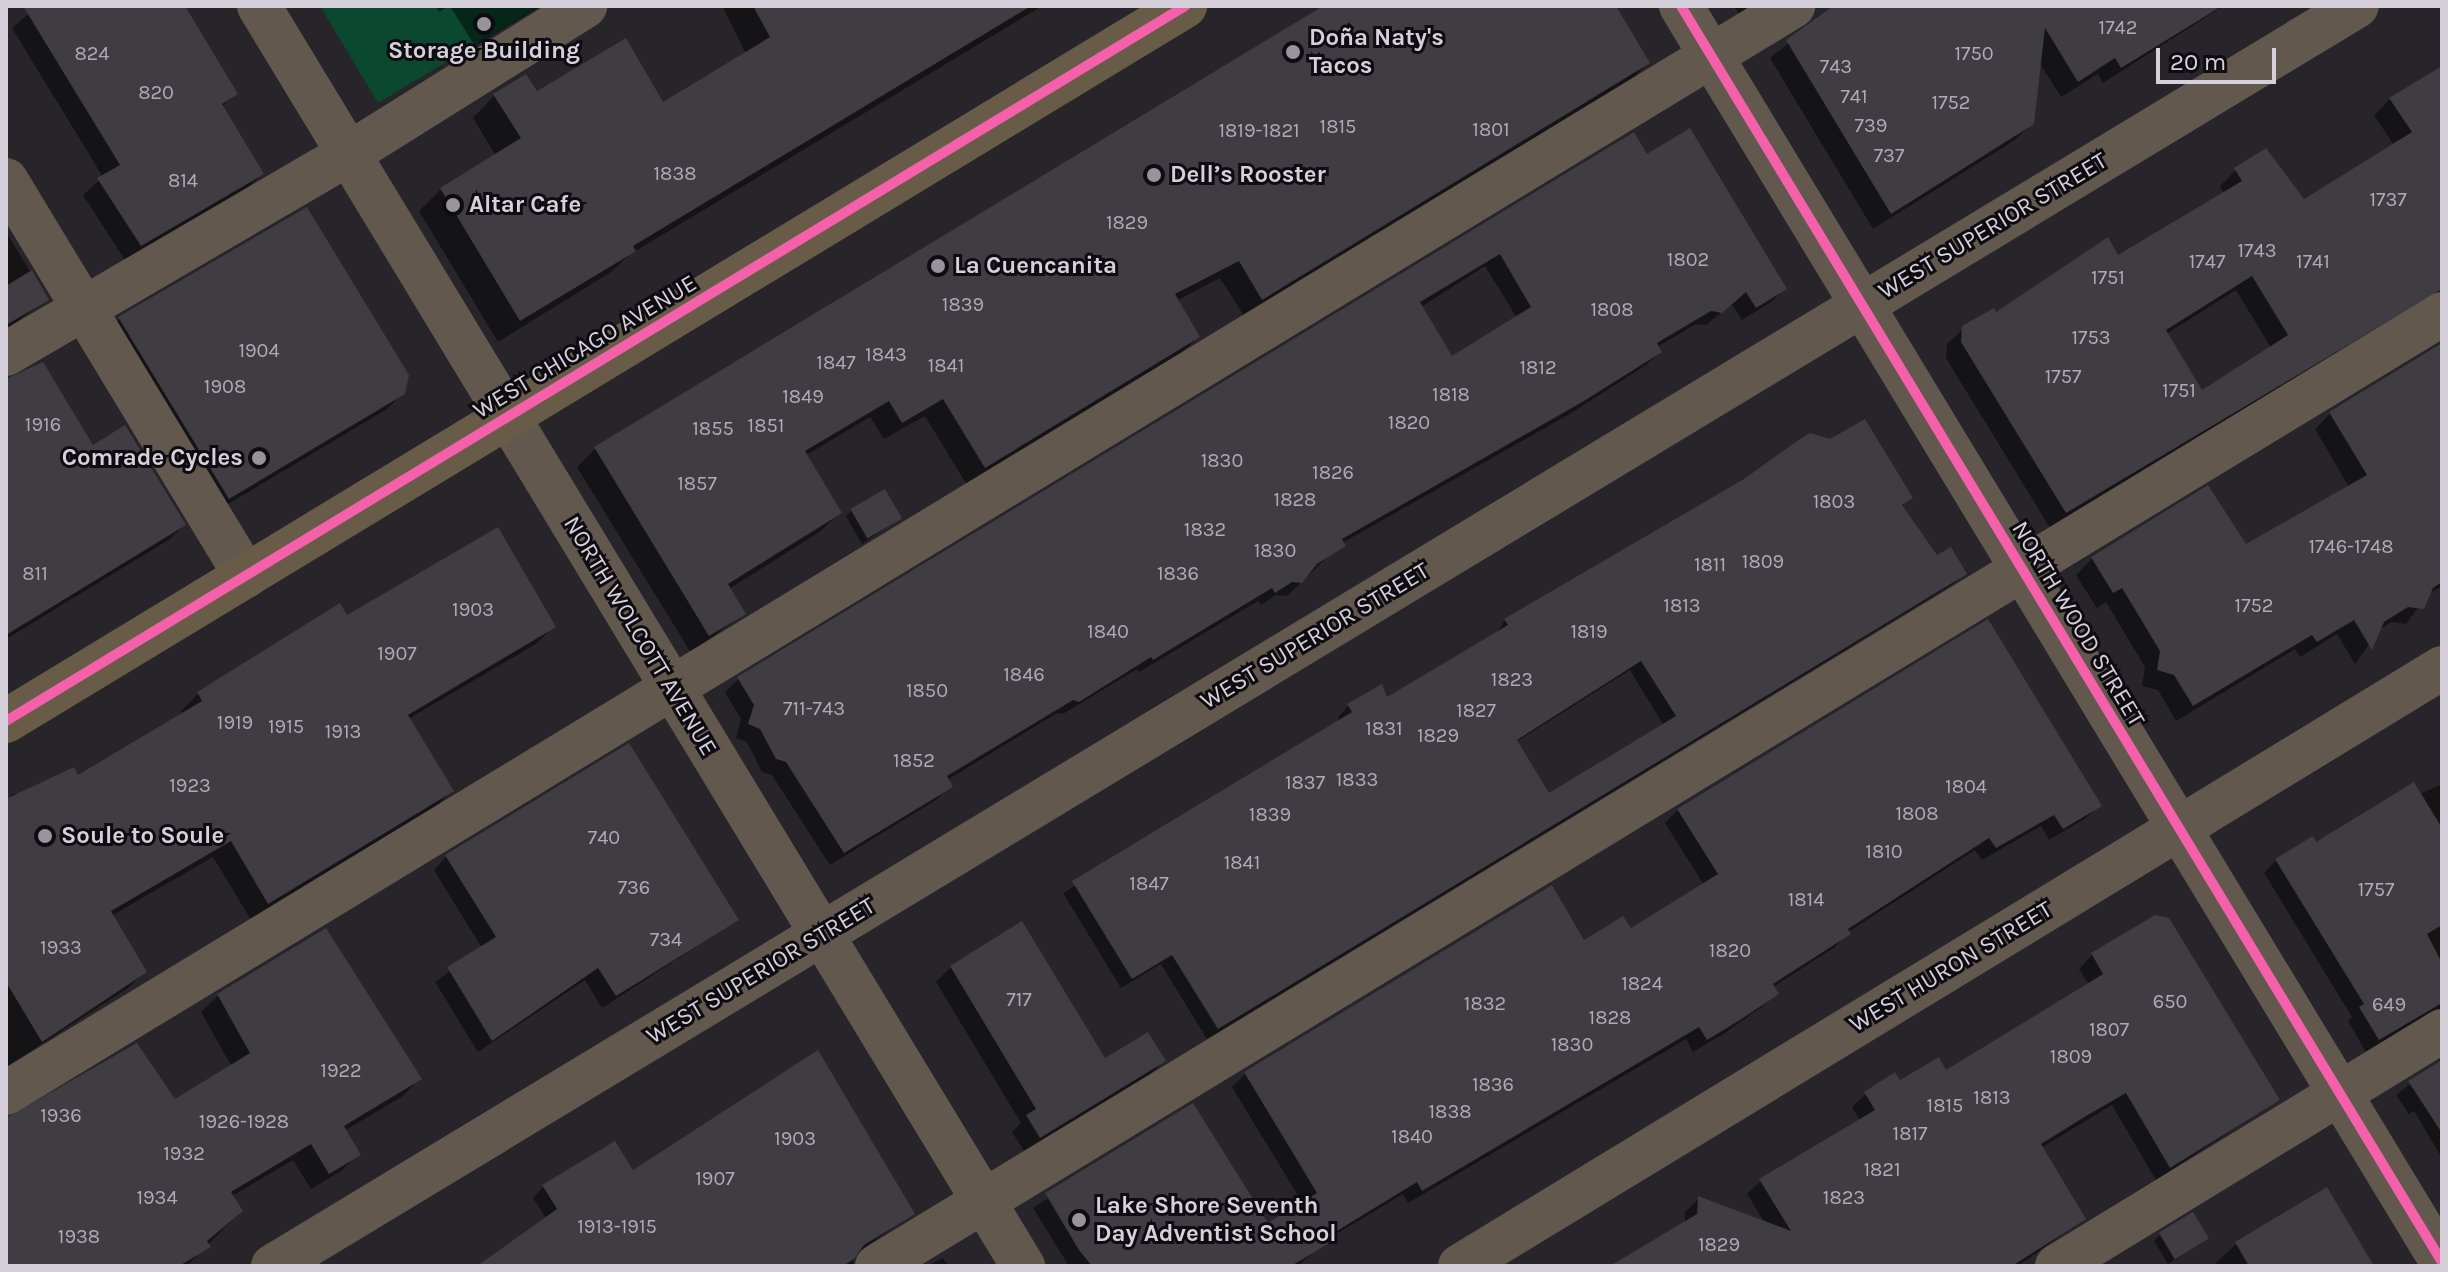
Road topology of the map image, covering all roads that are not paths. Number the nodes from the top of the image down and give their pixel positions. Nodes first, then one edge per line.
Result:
1 (259, 6) edge
2 (585, 6) edge
3 (1185, 6) edge
4 (1681, 6) edge
5 (1793, 6) edge
6 (2357, 6) edge
7 (1711, 56) junction
8 (347, 155) junction
9 (6, 180) edge
10 (1862, 305) junction
11 (84, 308) junction
12 (2442, 314) edge
13 (6, 354) edge
14 (507, 417) junction
15 (2023, 571) junction
16 (246, 576) junction
17 (2442, 668) edge
18 (671, 687) junction
19 (6, 721) edge
20 (2179, 828) junction
21 (822, 934) junction
22 (2442, 1031) edge
23 (6, 1093) edge
24 (2340, 1093) junction
25 (984, 1201) junction
26 (2442, 1262) edge
27 (273, 1266) edge
28 (877, 1266) edge
29 (1023, 1266) edge
30 (1460, 1266) edge
31 (2057, 1266) edge

1 - 8 street, NORTH WOLCOTT AVENUE
2 - 8 street
3 - 14 main road, WEST CHICAGO AVENUE
4 - 7 street, NORTH WOOD STREET
5 - 7 street
6 - 10 street, WEST SUPERIOR STREET
7 - 10 street, NORTH WOOD STREET
7 - 18 street
8 - 11 street
8 - 14 street, NORTH WOLCOTT AVENUE
9 - 11 street
10 - 15 street, NORTH WOOD STREET
10 - 21 street, WEST SUPERIOR STREET
11 - 13 street
11 - 16 street
12 - 15 street
14 - 16 main road, WEST CHICAGO AVENUE
14 - 18 street, NORTH WOLCOTT AVENUE
15 - 20 street, NORTH WOOD STREET
15 - 25 street
16 - 19 main road, WEST CHICAGO AVENUE
17 - 20 street, WEST HURON STREET
18 - 21 street, NORTH WOLCOTT AVENUE
18 - 23 street
20 - 24 street, NORTH WOOD STREET
20 - 30 street, WEST HURON STREET
21 - 25 street, NORTH WOLCOTT AVENUE
21 - 27 street, WEST SUPERIOR STREET
22 - 24 street
24 - 26 street, NORTH WOOD STREET
24 - 31 street
25 - 28 street
25 - 29 street, NORTH WOLCOTT AVENUE

